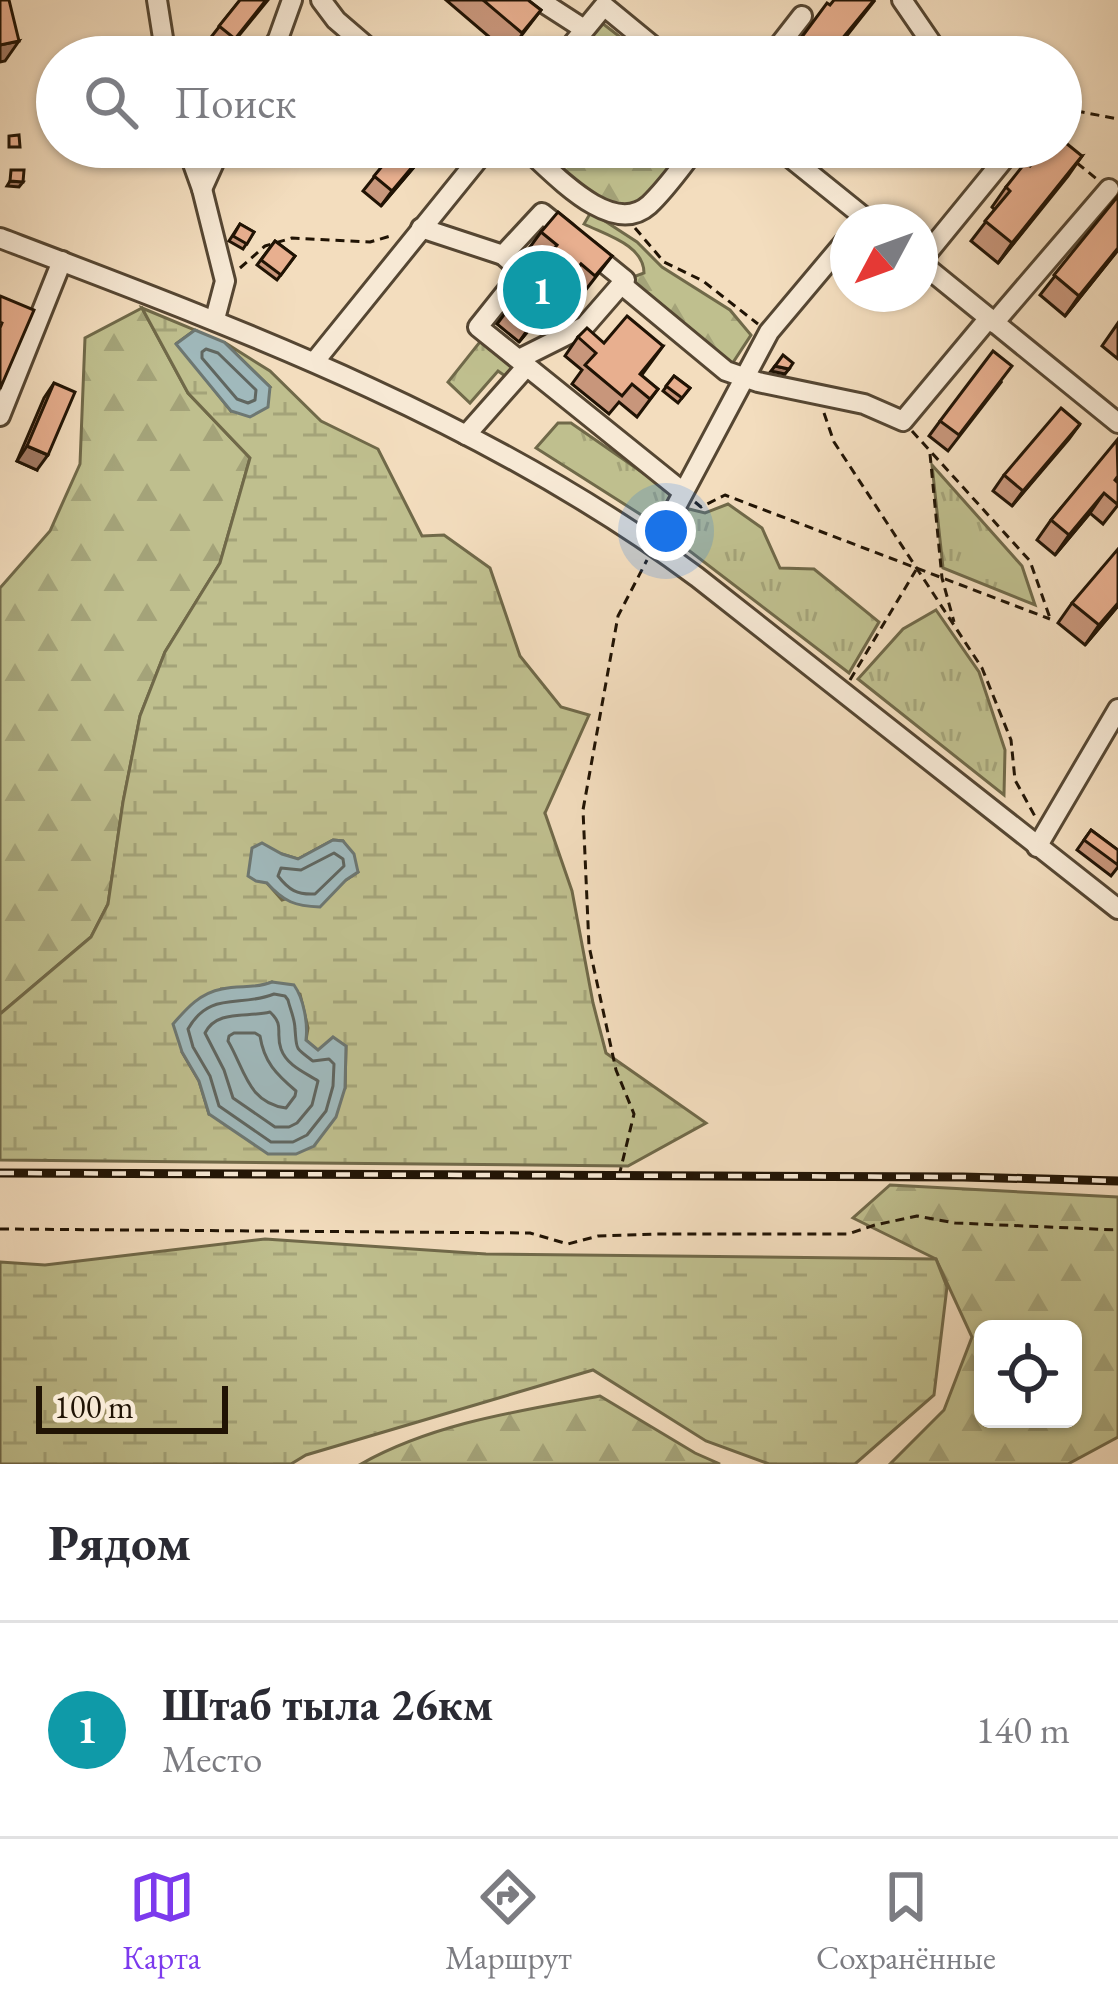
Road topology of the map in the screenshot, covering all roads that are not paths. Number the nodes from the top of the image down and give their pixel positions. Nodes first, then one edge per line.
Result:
1 (157, 0) edge
2 (292, 0) edge
3 (321, 0) edge
4 (539, 0) edge
5 (902, 0) edge
6 (606, 3) edge
7 (802, 16) dead end
8 (584, 29) junction
9 (163, 36) edge
10 (279, 36) edge
11 (355, 36) edge
12 (578, 36) edge
13 (643, 36) edge
14 (786, 36) edge
15 (927, 36) edge
16 (195, 168) edge
17 (212, 168) edge
18 (470, 168) edge
19 (549, 168) edge
20 (679, 168) edge
21 (803, 168) edge
22 (997, 168) edge
23 (1109, 189) road end
24 (202, 190) junction
25 (845, 204) edge
26 (421, 228) junction
27 (0, 238) edge
28 (938, 240) edge
29 (503, 255) junction
30 (830, 260) edge
31 (62, 261) junction
32 (938, 277) edge
33 (622, 284) junction
34 (215, 320) junction
35 (992, 321) junction
36 (315, 362) junction
37 (523, 363) junction
38 (746, 377) junction
39 (0, 416) edge
40 (1118, 424) edge
41 (466, 435) junction
42 (683, 492) junction
43 (655, 546) junction
44 (1118, 709) edge
45 (1041, 841) junction
46 (1118, 909) edge

1 - 9 street
2 - 10 street
3 - 11 street
4 - 8 street
5 - 15 street
6 - 8 street
6 - 13 street
7 - 14 street
8 - 12 street
16 - 24 street
17 - 24 street
18 - 26 street
19 - 20 street
21 - 25 street
22 - 28 street
23 - 35 street
24 - 34 street
26 - 29 street
26 - 36 street
27 - 31 street
29 - 33 street
29 - 37 street
30 - 38 street
31 - 34 street
31 - 39 street
32 - 35 street
33 - 37 street
33 - 38 street
34 - 36 street
35 - 38 street
35 - 40 street
36 - 41 street
37 - 41 street
37 - 42 street
38 - 42 street
41 - 43 street
42 - 43 street
43 - 45 street
44 - 45 street
45 - 46 street

